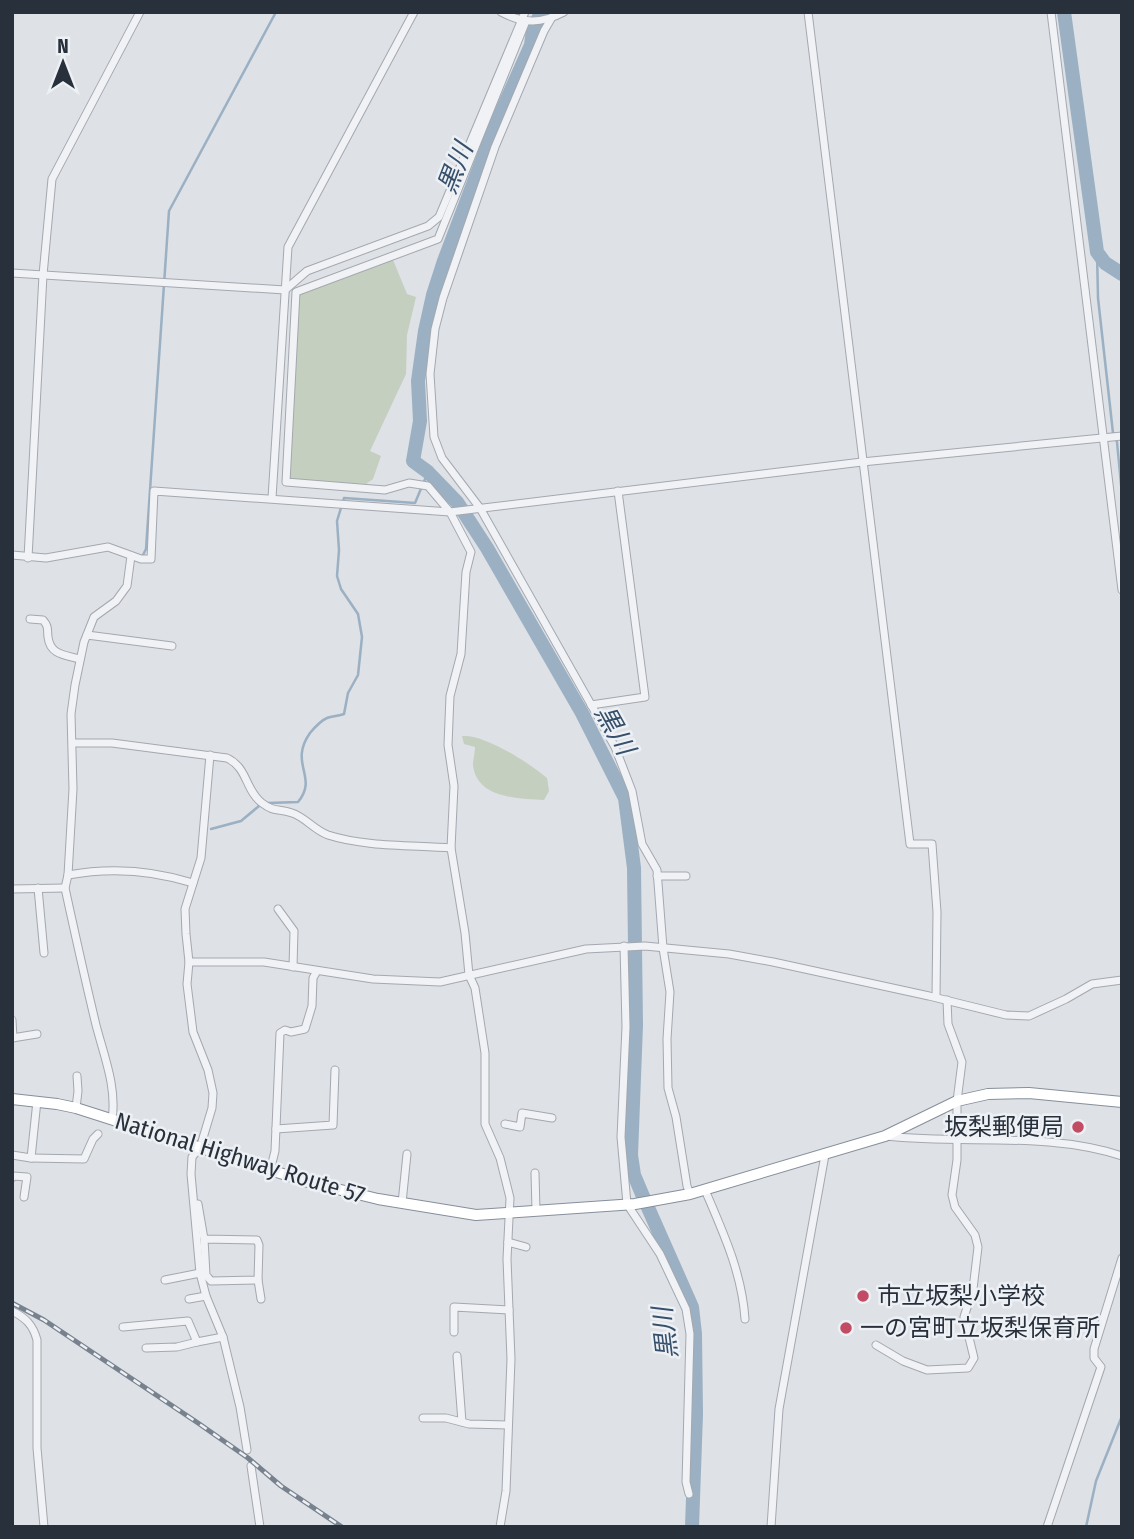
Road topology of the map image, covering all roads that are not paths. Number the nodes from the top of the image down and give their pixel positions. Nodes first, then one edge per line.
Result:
1 (140, 12) edge
2 (414, 12) edge
3 (501, 12) edge
4 (565, 12) edge
5 (808, 12) edge
6 (1051, 12) edge
7 (553, 16) edge
8 (523, 18) edge
9 (12, 273) edge
10 (43, 275) junction
11 (285, 290) junction
12 (1122, 436) edge
13 (1104, 439) junction
14 (862, 462) junction
15 (618, 491) junction
16 (272, 498) junction
17 (480, 508) junction
18 (450, 512) junction
19 (12, 555) edge
20 (131, 556) junction
21 (28, 558) junction
22 (1122, 590) edge
23 (30, 619) dead end
24 (87, 635) junction
25 (172, 646) dead end
26 (80, 659) junction
27 (591, 705) junction
28 (74, 743) junction
29 (210, 755) junction
30 (452, 848) junction
31 (682, 873) dead end
32 (68, 875) junction
33 (657, 876) junction
34 (193, 883) junction
35 (38, 888) junction
36 (65, 888) junction
37 (12, 890) edge
38 (278, 909) dead end
39 (624, 946) junction
40 (663, 947) junction
41 (44, 953) dead end
42 (189, 962) junction
43 (293, 967) junction
44 (317, 971) junction
45 (469, 975) junction
46 (1122, 980) edge
47 (936, 997) junction
48 (947, 1000) junction
49 (12, 1020) edge
50 (37, 1034) dead end
51 (13, 1038) edge
52 (335, 1070) dead end
53 (77, 1076) dead end
54 (12, 1099) edge
55 (37, 1101) junction
56 (957, 1101) junction
57 (1121, 1102) edge
58 (76, 1108) junction
59 (552, 1118) dead end
60 (112, 1120) junction
61 (505, 1124) dead end
62 (276, 1129) junction
63 (98, 1134) dead end
64 (885, 1136) junction
65 (957, 1139) junction
66 (200, 1148) junction
67 (407, 1154) dead end
68 (12, 1155) edge
69 (825, 1155) junction
70 (1122, 1156) edge
71 (31, 1158) junction
72 (270, 1171) junction
73 (534, 1173) dead end
74 (12, 1178) edge
75 (193, 1186) junction
76 (705, 1190) junction
77 (690, 1194) junction
78 (24, 1198) dead end
79 (402, 1203) junction
80 (631, 1204) junction
81 (536, 1211) junction
82 (508, 1213) junction
83 (204, 1239) junction
84 (508, 1242) junction
85 (526, 1247) dead end
86 (1122, 1258) edge
87 (200, 1273) junction
88 (165, 1280) dead end
89 (258, 1280) junction
90 (206, 1296) junction
91 (189, 1298) dead end
92 (261, 1299) dead end
93 (509, 1310) junction
94 (12, 1311) edge
95 (745, 1319) dead end
96 (123, 1327) dead end
97 (454, 1332) dead end
98 (223, 1337) junction
99 (197, 1342) junction
100 (876, 1345) dead end
101 (146, 1349) dead end
102 (457, 1356) dead end
103 (423, 1418) dead end
104 (463, 1422) junction
105 (508, 1425) junction
106 (247, 1450) dead end
107 (251, 1466) dead end
108 (690, 1494) dead end
109 (44, 1527) edge
110 (260, 1527) edge
111 (500, 1527) edge
112 (771, 1527) edge
113 (1047, 1527) edge

1 - 10 street
2 - 11 street
3 - 8 street
4 - 7 street
5 - 14 street
6 - 13 street
7 - 8 street
7 - 17 street
8 - 11 street
8 - 18 street
9 - 10 street
10 - 11 street
10 - 21 street
11 - 16 street
12 - 13 street
13 - 14 street
13 - 22 street
14 - 15 street
14 - 47 street
15 - 17 street
15 - 27 street
16 - 18 street
16 - 20 street
17 - 18 street
17 - 27 street
18 - 30 street
19 - 21 street
20 - 21 street
20 - 24 street
23 - 26 street
24 - 25 street
24 - 26 street
26 - 28 street
27 - 33 street
28 - 29 street
28 - 32 street
29 - 30 street
29 - 34 street
30 - 45 street
31 - 33 street
32 - 34 street
32 - 36 street
33 - 40 street
34 - 42 street
35 - 36 street
35 - 37 street
35 - 41 street
36 - 60 street
38 - 43 street
39 - 40 street
39 - 45 street
39 - 80 street
40 - 47 street
40 - 77 street
42 - 43 street
42 - 66 street
43 - 44 street
44 - 45 street
44 - 62 street
45 - 82 street
46 - 48 street
47 - 48 street
48 - 56 street
49 - 51 street
50 - 51 street
52 - 62 street
53 - 58 street
54 - 55 highway, National Highway Route 57
55 - 58 highway, National Highway Route 57
55 - 71 street
56 - 57 highway, National Highway Route 57
56 - 64 highway, National Highway Route 57
56 - 65 street
58 - 60 highway, National Highway Route 57
59 - 61 street
60 - 66 highway, National Highway Route 57
62 - 72 street
63 - 71 street
64 - 65 street
64 - 69 highway, National Highway Route 57
65 - 70 street
65 - 100 street
66 - 72 highway, National Highway Route 57
66 - 75 street
67 - 79 street
68 - 71 street
69 - 76 highway, National Highway Route 57
69 - 112 street
72 - 79 highway, National Highway Route 57
73 - 81 street
74 - 78 street
75 - 83 street
75 - 87 street
76 - 77 highway, National Highway Route 57
76 - 95 street
77 - 80 highway, National Highway Route 57
79 - 82 highway, National Highway Route 57
80 - 81 highway, National Highway Route 57
80 - 108 street
81 - 82 highway, National Highway Route 57
82 - 84 street
83 - 89 street
83 - 89 street
84 - 85 street
84 - 93 street
86 - 113 street
87 - 88 street
87 - 90 street
89 - 92 street
90 - 91 street
90 - 98 street
93 - 97 street
93 - 105 street
94 - 109 street
96 - 99 street
98 - 99 street
98 - 106 street
99 - 101 street
102 - 104 street
103 - 104 street
104 - 105 street
105 - 111 street
107 - 110 street

